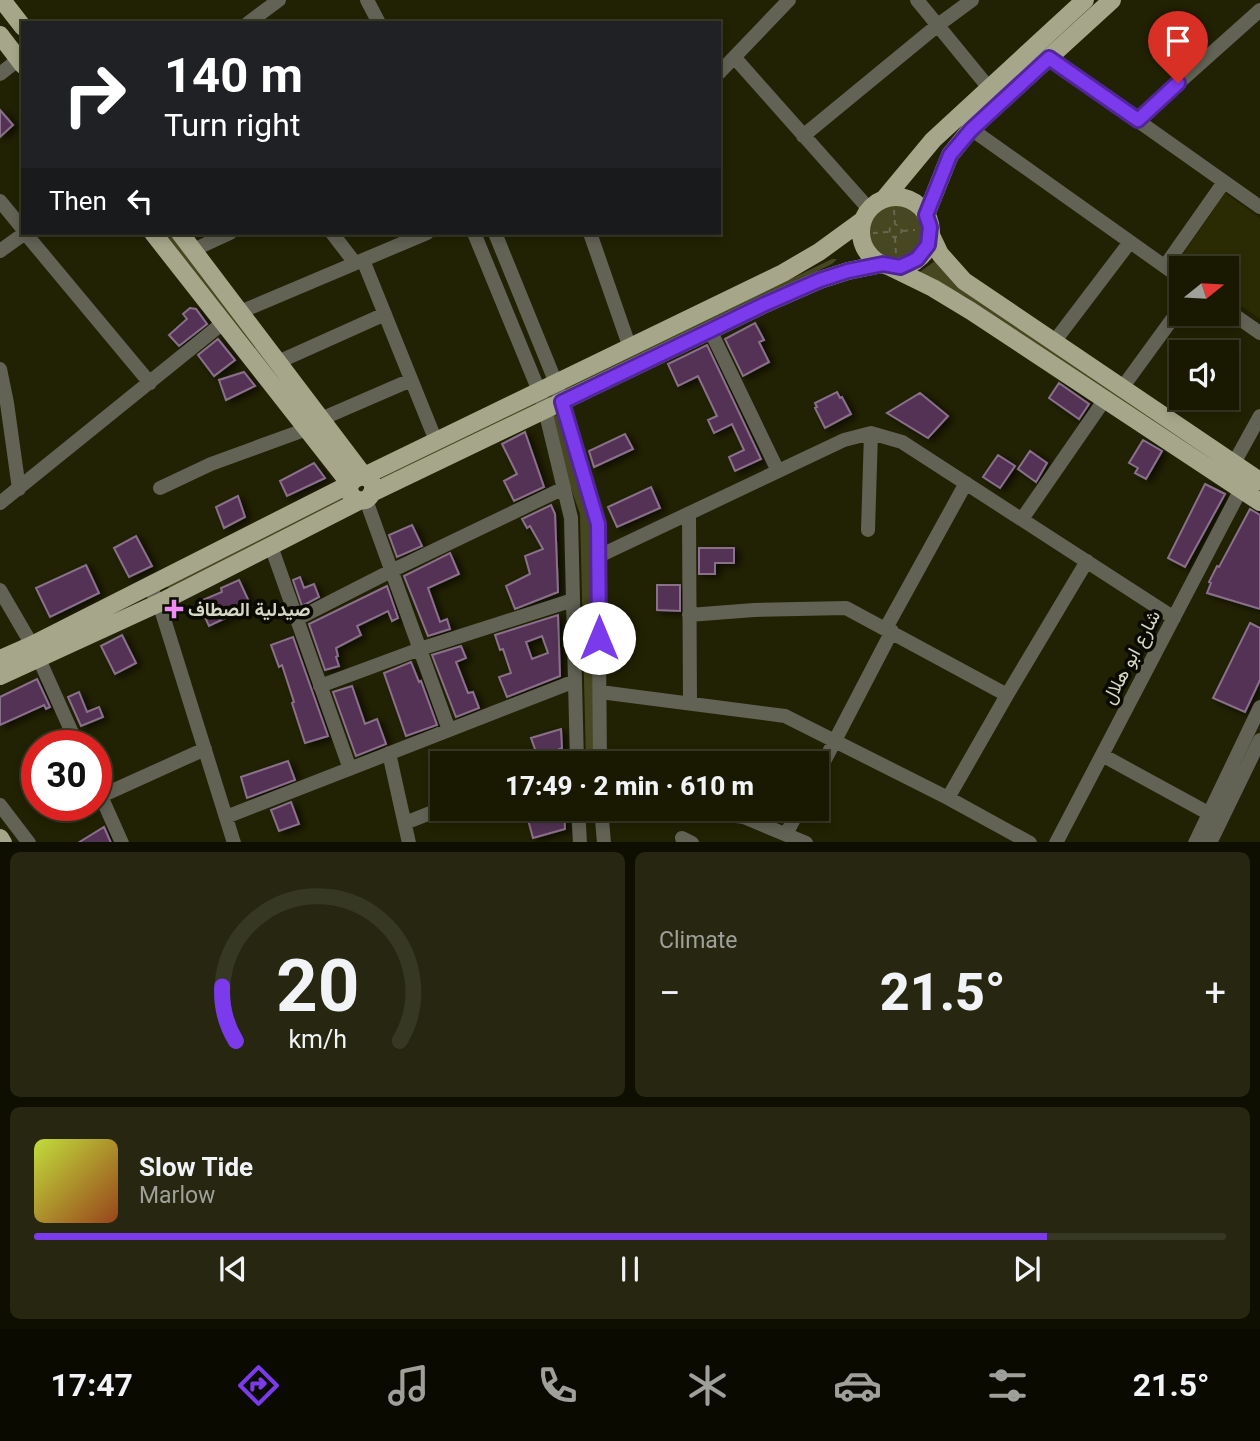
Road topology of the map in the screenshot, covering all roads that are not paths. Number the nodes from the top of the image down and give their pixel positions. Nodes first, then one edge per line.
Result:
1 (2, 0) edge
2 (279, 0) edge
3 (367, 0) edge
4 (789, 0) edge
5 (917, 0) edge
6 (972, 0) edge
7 (1085, 0) edge
8 (1112, 0) edge
9 (1260, 10) edge
10 (251, 21) edge
11 (378, 21) edge
12 (21, 24) edge
13 (938, 25) junction
14 (0, 35) edge
15 (734, 58) junction
16 (1049, 58) junction
17 (21, 60) edge
18 (721, 71) edge
19 (0, 74) edge
20 (989, 88) junction
21 (1138, 120) junction
22 (971, 130) junction
23 (803, 136) junction
24 (1224, 182) junction
25 (0, 201) edge
26 (1259, 205) edge
27 (875, 213) junction
28 (927, 226) junction
29 (21, 228) edge
30 (21, 234) edge
31 (27, 235) edge
32 (155, 235) edge
33 (182, 235) edge
34 (226, 235) edge
35 (334, 235) edge
36 (475, 235) edge
37 (496, 235) edge
38 (591, 235) edge
39 (404, 237) edge
40 (1130, 242) junction
41 (193, 250) junction
42 (0, 251) edge
43 (359, 261) junction
44 (889, 263) junction
45 (1165, 266) junction
46 (1169, 269) edge
47 (240, 312) junction
48 (385, 314) junction
49 (1239, 319) edge
50 (224, 322) junction
51 (1169, 323) edge
52 (710, 330) junction
53 (1260, 334) edge
54 (1054, 342) junction
55 (629, 348) junction
56 (278, 362) junction
57 (0, 369) edge
58 (411, 380) junction
59 (150, 383) junction
60 (556, 383) junction
61 (1122, 388) junction
62 (539, 391) junction
63 (1105, 399) junction
64 (562, 402) junction
65 (545, 410) junction
66 (1260, 416) edge
67 (314, 424) junction
68 (871, 433) junction
69 (436, 441) junction
70 (1234, 463) junction
71 (778, 471) junction
72 (357, 480) junction
73 (1260, 481) edge
74 (966, 483) junction
75 (160, 488) dead end
76 (564, 488) junction
77 (19, 489) junction
78 (1241, 489) junction
79 (366, 498) junction
80 (1260, 502) edge
81 (0, 503) edge
82 (688, 514) junction
83 (1022, 519) junction
84 (868, 530) dead end
85 (271, 546) junction
86 (598, 556) junction
87 (1087, 561) junction
88 (391, 571) junction
89 (148, 585) junction
90 (0, 590) edge
91 (573, 600) junction
92 (159, 603) junction
93 (689, 615) junction
94 (1174, 618) junction
95 (297, 620) junction
96 (889, 630) junction
97 (420, 649) junction
98 (36, 652) junction
99 (0, 659) edge
100 (0, 676) edge
101 (575, 681) junction
102 (320, 686) junction
103 (600, 692) junction
104 (1007, 695) junction
105 (690, 704) junction
106 (1260, 707) edge
107 (71, 730) edge
108 (449, 730) junction
109 (1260, 740) edge
110 (835, 741) junction
111 (205, 749) junction
112 (577, 751) edge
113 (600, 751) edge
114 (829, 752) edge
115 (389, 753) junction
116 (1102, 755) junction
117 (350, 769) junction
118 (112, 786) edge
119 (947, 798) junction
120 (0, 805) edge
121 (430, 813) edge
122 (1208, 813) junction
123 (226, 817) junction
124 (112, 820) edge
125 (579, 821) edge
126 (602, 821) edge
127 (754, 821) edge
128 (793, 821) edge
129 (405, 823) junction
130 (786, 834) junction
131 (29, 842) edge
132 (122, 842) edge
133 (234, 842) edge
134 (409, 842) edge
135 (580, 842) edge
136 (604, 842) edge
137 (806, 842) edge
138 (1030, 842) edge
139 (1056, 842) edge
140 (1195, 842) edge
141 (1210, 842) edge

1 - 12 main road
2 - 10 street
3 - 11 street
4 - 15 street
5 - 13 street
6 - 13 street
7 - 20 main road
8 - 16 main road
9 - 21 street
13 - 20 street
13 - 23 street
14 - 17 main road
15 - 18 street
15 - 23 street
16 - 21 street
16 - 22 main road
17 - 19 street
20 - 27 main road
21 - 24 street
22 - 28 main road
22 - 40 street
23 - 27 street
24 - 26 street
24 - 45 street
25 - 29 street
27 - 28 main road
27 - 44 main road
27 - 55 main road
28 - 44 main road
28 - 54 main road
30 - 42 street
31 - 59 street
32 - 50 main road
33 - 41 main road
34 - 41 street
35 - 43 street
36 - 62 street
37 - 60 street
38 - 55 street
39 - 43 street
40 - 45 street
40 - 54 street
41 - 47 main road
43 - 47 street
43 - 48 street
44 - 52 main road
44 - 63 main road
45 - 46 street
47 - 56 main road
48 - 56 street
48 - 58 street
49 - 53 street
50 - 59 street
50 - 67 main road
51 - 61 street
52 - 64 main road
52 - 71 street
54 - 61 main road
55 - 60 main road
56 - 67 main road
57 - 77 street
58 - 67 street
58 - 69 street
59 - 77 street
60 - 62 main road
60 - 64 street
61 - 70 main road
62 - 65 street
62 - 69 main road
63 - 78 main road
63 - 83 street
64 - 65 main road
64 - 86 street
65 - 76 street
65 - 79 main road
66 - 70 street
67 - 72 main road
67 - 75 street
68 - 71 street
68 - 74 street
68 - 84 street
69 - 72 main road
70 - 73 main road
71 - 82 street
72 - 79 main road
72 - 89 main road
74 - 83 street
74 - 96 street
76 - 88 street
76 - 91 street
77 - 81 street
78 - 80 main road
78 - 94 street, شارع ابو هلال
79 - 85 main road
79 - 88 street
82 - 86 street
82 - 93 street
83 - 87 street
85 - 92 main road
85 - 95 street
86 - 103 street
87 - 94 street
87 - 104 street
88 - 95 street
88 - 97 street
89 - 92 street
89 - 98 main road
90 - 98 street
91 - 97 street
91 - 101 street
92 - 98 main road
92 - 111 street
93 - 96 street
93 - 105 street
94 - 116 street, شارع ابو هلال
95 - 102 street
96 - 104 street
96 - 110 street
97 - 102 street
97 - 108 street
98 - 99 main road
98 - 100 main road
98 - 107 street
101 - 108 street
101 - 112 street
102 - 117 street
103 - 105 street
103 - 113 street
104 - 119 street
105 - 110 street
106 - 122 street
108 - 115 street
109 - 141 street
110 - 114 street
110 - 119 street
111 - 118 street
111 - 123 street
115 - 117 street
115 - 129 street
116 - 122 street
116 - 139 street, شارع ابو هلال
117 - 123 street
119 - 138 street
120 - 131 street
121 - 129 street
122 - 140 street
123 - 133 street
124 - 132 street
125 - 135 street
126 - 136 street
127 - 130 street
128 - 130 street
129 - 134 street
130 - 137 street

